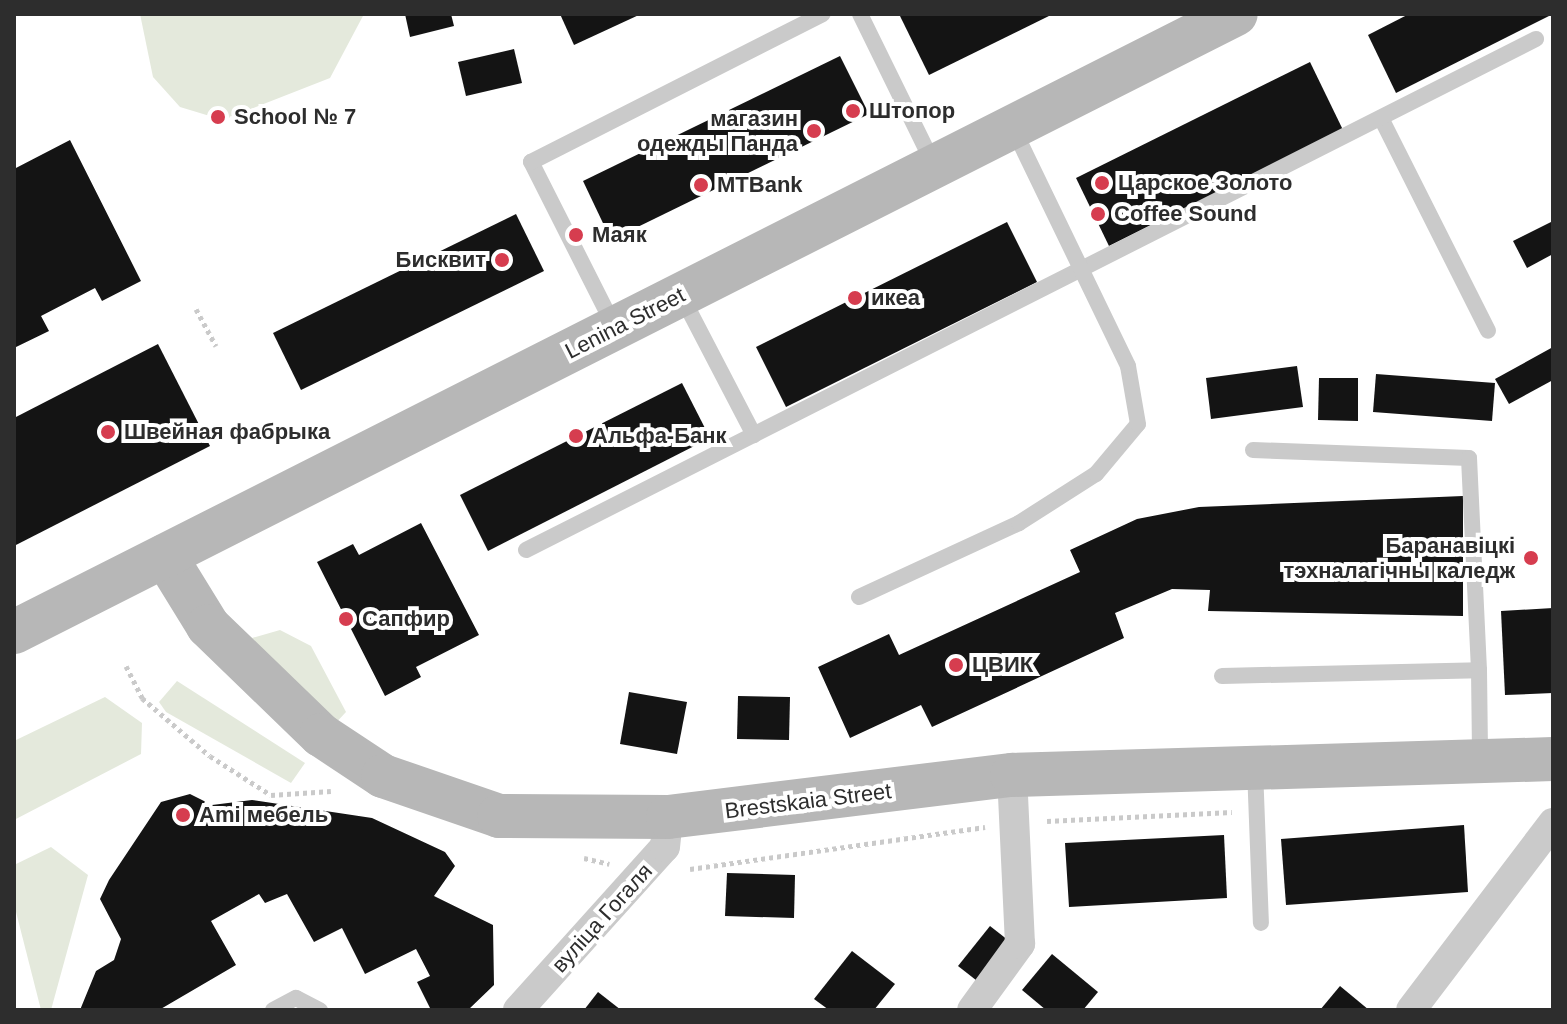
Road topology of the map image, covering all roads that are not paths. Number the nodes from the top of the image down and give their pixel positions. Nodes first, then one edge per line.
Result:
1 (823, 14) edge
2 (860, 14) edge
3 (1236, 14) edge
4 (1536, 39) dead end
5 (1381, 118) junction
6 (1013, 127) junction
7 (935, 166) junction
8 (1086, 267) junction
9 (681, 295) junction
10 (615, 328) junction
11 (1488, 331) dead end
12 (754, 435) junction
13 (1253, 450) dead end
14 (526, 550) dead end
15 (165, 556) junction
16 (859, 597) dead end
17 (14, 632) edge
18 (1479, 670) junction
19 (1222, 676) dead end
20 (1480, 758) junction
21 (1553, 759) edge
22 (1255, 766) junction
23 (1012, 775) junction
24 (668, 817) junction
25 (1553, 823) edge
26 (1261, 923) dead end
27 (273, 1010) edge
28 (320, 1010) edge
29 (518, 1010) edge
30 (972, 1010) edge
31 (1411, 1010) edge

1 - 10 lane
2 - 7 lane
3 - 6 main road, Lenina Street
4 - 5 lane
5 - 8 lane
5 - 11 lane
6 - 7 main road, Lenina Street
6 - 8 lane
7 - 9 main road, Lenina Street
8 - 12 lane
8 - 16 lane
9 - 10 main road, Lenina Street
9 - 12 lane
10 - 15 main road, Lenina Street
12 - 14 lane
13 - 18 lane
15 - 17 main road, Lenina Street
15 - 24 main road, Brestskaia Street
18 - 19 lane
18 - 20 lane
20 - 21 main road, Brestskaia Street
20 - 22 main road, Brestskaia Street
22 - 23 main road, Brestskaia Street
22 - 26 lane
23 - 24 main road, Brestskaia Street
23 - 30 street
24 - 29 street, вуліца Гогаля
25 - 31 street
27 - 28 lane

